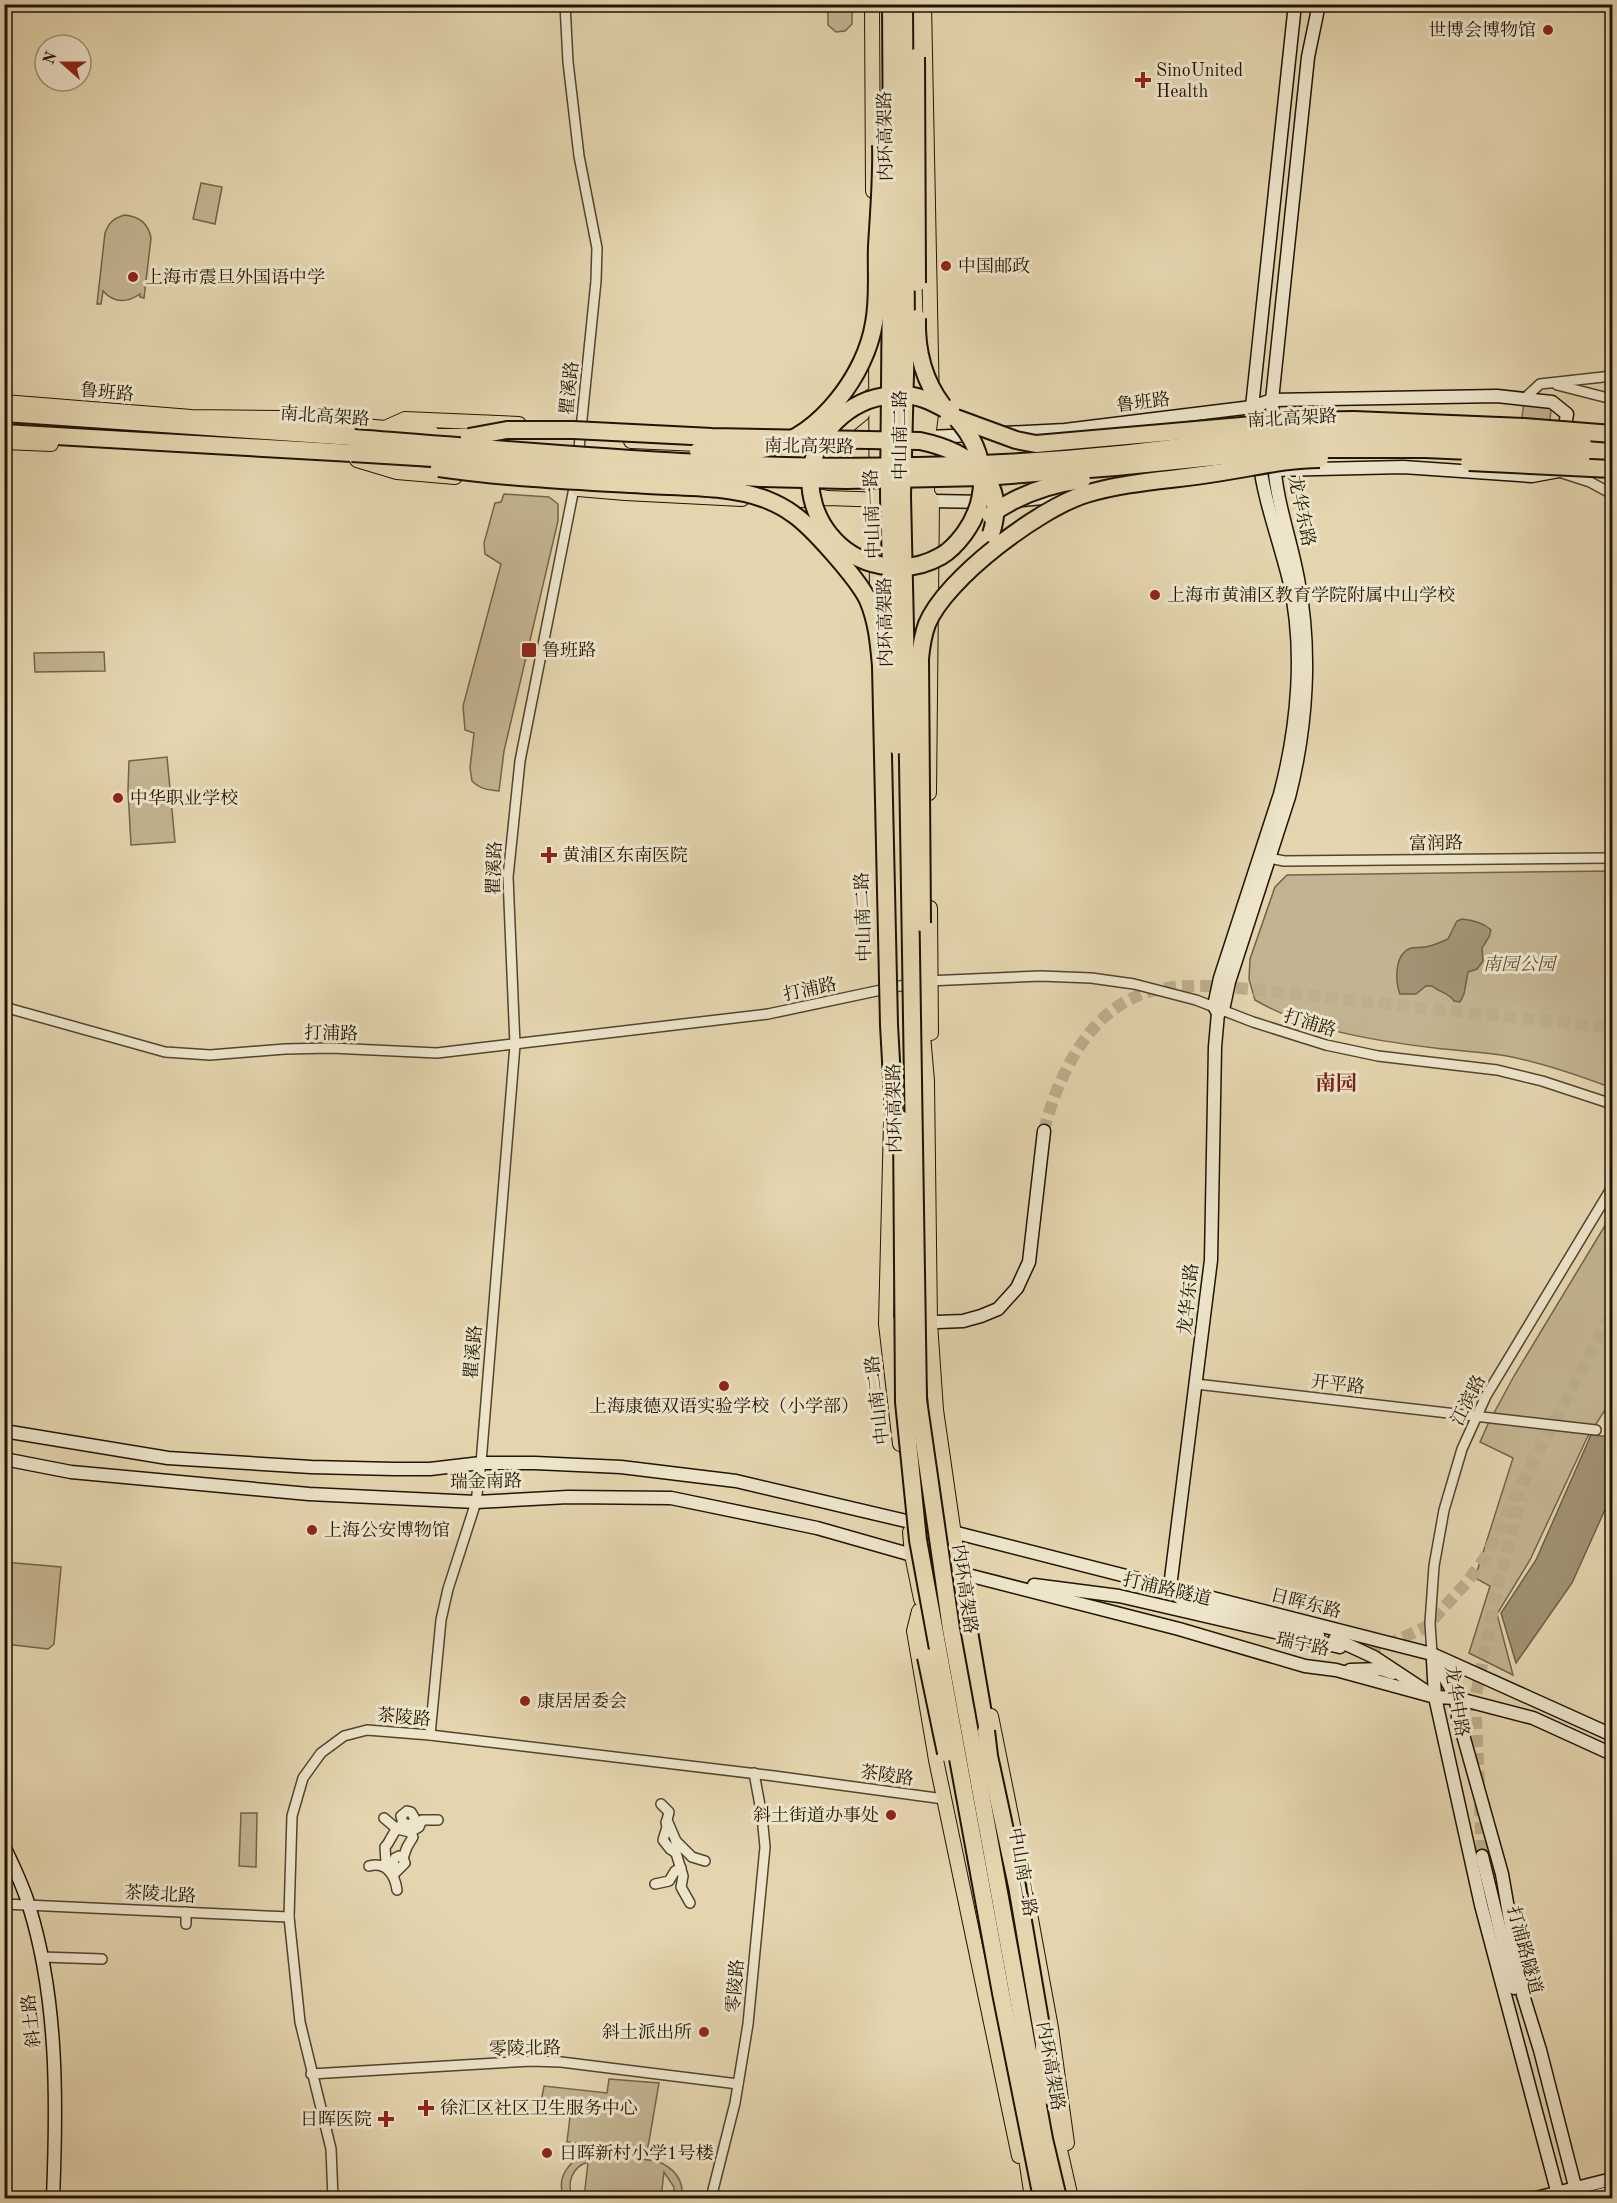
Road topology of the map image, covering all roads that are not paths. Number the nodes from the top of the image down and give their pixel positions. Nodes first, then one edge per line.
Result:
1 (565, 4) edge
2 (872, 4) edge
3 (879, 4) edge
4 (886, 4) edge
5 (891, 4) edge
6 (904, 4) edge
7 (913, 4) edge
8 (924, 4) edge
9 (1295, 4) edge
10 (1319, 4) edge
11 (904, 76) junction
12 (876, 327) junction
13 (865, 357) junction
14 (1612, 376) edge
15 (1549, 383) junction
16 (876, 385) junction
17 (1525, 398) junction
18 (1612, 399) edge
19 (1272, 400) junction
20 (4, 402) edge
21 (852, 407) junction
22 (1252, 407) junction
23 (4, 413) edge
24 (950, 413) junction
25 (832, 424) junction
26 (580, 432) junction
27 (4, 433) edge
28 (1612, 434) edge
29 (469, 436) junction
30 (795, 437) junction
31 (879, 440) junction
32 (922, 441) junction
33 (4, 442) edge
34 (770, 444) junction
35 (824, 445) junction
36 (1612, 446) edge
37 (354, 450) junction
38 (1612, 458) edge
39 (1304, 459) junction
40 (1612, 468) edge
41 (1274, 470) junction
42 (1260, 472) junction
43 (1558, 472) junction
44 (576, 474) junction
45 (574, 488) junction
46 (881, 488) junction
47 (1612, 494) edge
48 (827, 498) junction
49 (892, 500) junction
50 (918, 501) junction
51 (932, 501) junction
52 (794, 514) junction
53 (877, 528) junction
54 (830, 535) junction
55 (959, 540) junction
56 (932, 545) junction
57 (974, 566) junction
58 (852, 576) junction
59 (891, 588) junction
60 (918, 600) junction
61 (1265, 857) junction
62 (1612, 858) edge
63 (925, 981) junction
64 (894, 987) junction
65 (4, 1007) edge
66 (1218, 1010) junction
67 (912, 1025) junction
68 (515, 1045) junction
69 (1612, 1104) edge
70 (1044, 1131) tunnel mouth
71 (1612, 1187) edge
72 (903, 1197) junction
73 (930, 1323) junction
74 (886, 1324) junction
75 (1196, 1384) junction
76 (1476, 1416) junction
77 (1596, 1430) dead end
78 (4, 1431) edge
79 (4, 1459) edge
80 (481, 1463) junction
81 (476, 1502) junction
82 (909, 1522) junction
83 (953, 1532) junction
84 (912, 1555) junction
85 (960, 1573) junction
86 (983, 1578) junction
87 (1170, 1587) junction
88 (922, 1604) junction
89 (965, 1608) junction
90 (1340, 1647) tunnel mouth
91 (1432, 1654) junction
92 (1336, 1670) junction
93 (1402, 1676) junction
94 (1435, 1697) junction
95 (1456, 1698) junction
96 (430, 1735) junction
97 (1612, 1735) edge
98 (1612, 1754) edge
99 (754, 1773) junction
100 (944, 1799) junction
101 (661, 1804) dead end
102 (384, 1818) dead end
103 (418, 1820) junction
104 (438, 1820) dead end
105 (667, 1820) junction
106 (400, 1826) junction
107 (410, 1832) junction
108 (676, 1841) junction
109 (390, 1842) junction
110 (4, 1846) edge
111 (407, 1848) junction
112 (676, 1853) junction
113 (1482, 1856) tunnel mouth
114 (705, 1861) dead end
115 (369, 1866) dead end
116 (383, 1866) junction
117 (681, 1868) junction
118 (396, 1872) junction
119 (655, 1884) dead end
120 (397, 1890) dead end
121 (690, 1903) dead end
122 (4, 1904) edge
123 (29, 1905) junction
124 (186, 1912) junction
125 (290, 1917) junction
126 (186, 1924) dead end
127 (42, 1957) junction
128 (102, 1959) dead end
129 (1540, 2050) junction
130 (312, 2073) junction
131 (738, 2084) junction
132 (1038, 2143) junction
133 (1612, 2179) edge
134 (1612, 2192) edge
135 (1577, 2193) edge
136 (1558, 2196) edge
137 (53, 2199) edge
138 (333, 2199) edge
139 (711, 2199) edge
140 (1030, 2199) edge
141 (1042, 2199) edge
142 (1058, 2199) edge
143 (1072, 2199) edge
144 (1536, 2199) edge
145 (1588, 2199) edge

1 - 26 street, 瞿溪路
2 - 12 main road
3 - 13 highway, bridge
4 - 31 main road
5 - 72 highway, 内环高架路, bridge
6 - 11 highway, 内环高架路, bridge
7 - 11 highway, bridge
7 - 24 highway, bridge
7 - 32 main road, 中山南二路
8 - 32 main road
9 - 22 main road, 龙华东路
10 - 19 main road, 龙华东路
11 - 67 highway, 内环高架路, bridge
12 - 16 main road
12 - 34 main road
13 - 21 highway, bridge
13 - 30 highway, bridge
14 - 15 street
15 - 17 street
15 - 18 street
16 - 31 main road
16 - 35 main road
17 - 19 main road, 鲁班路
17 - 43 main road, 鲁班路
19 - 22 main road, 鲁班路
19 - 41 main road, 龙华东路
20 - 26 main road, 鲁班路
21 - 24 highway, bridge
21 - 25 highway, bridge
22 - 32 main road, 鲁班路
22 - 42 main road, 龙华东路
23 - 37 highway, 南北高架路
24 - 28 highway, bridge
24 - 55 highway, bridge
25 - 30 highway, bridge
25 - 54 highway, bridge
26 - 34 main road, 鲁班路
26 - 44 street, 瞿溪路
27 - 37 highway, 南北高架路
29 - 30 highway, bridge
29 - 37 highway, bridge
29 - 57 highway, bridge
31 - 32 main road, 鲁班路
31 - 35 main road, 鲁班路
31 - 46 main road, 中山南二路
32 - 46 main road
32 - 50 main road, 中山南二路
32 - 51 main road, 中山南二路
33 - 37 main road
34 - 35 main road, 鲁班路
36 - 37 highway, 南北高架路, bridge
37 - 38 highway, 南北高架路, bridge
37 - 44 main road
37 - 45 main road
37 - 52 highway, bridge
39 - 40 highway, bridge
39 - 55 highway, bridge
39 - 57 highway, bridge
40 - 43 street
41 - 42 main road
41 - 43 main road
41 - 61 main road, 龙华东路
42 - 51 main road
42 - 61 main road, 龙华东路
43 - 47 street
44 - 45 street, 瞿溪路
44 - 48 main road
45 - 48 main road
45 - 68 street, 瞿溪路
46 - 48 main road
46 - 49 main road
46 - 49 main road, 中山南一路
46 - 53 main road, 中山南二路
49 - 50 main road
49 - 59 main road, 中山南一路
50 - 51 main road
50 - 60 main road, 中山南二路
51 - 56 main road, 中山南二路
52 - 54 highway, bridge
52 - 58 highway, bridge
53 - 59 main road
53 - 64 main road, 中山南二路
54 - 55 highway, bridge
54 - 58 highway, bridge
56 - 60 main road
56 - 63 main road, 中山南二路
57 - 67 highway, bridge
58 - 72 highway, bridge
59 - 64 main road, 中山南一路
60 - 63 main road, 中山南二路
61 - 62 street, 富润路
61 - 66 main road, 龙华东路
63 - 64 street, 打浦路
63 - 66 street, 打浦路
63 - 73 main road, 中山南二路
64 - 68 street, 打浦路
64 - 74 main road, 中山南二路
65 - 68 street, 打浦路
66 - 69 street, 打浦路
66 - 75 main road, 龙华东路
67 - 132 highway, 内环高架路, bridge
68 - 80 street, 瞿溪路
70 - 73 main road
71 - 76 street, 江滨路
72 - 132 highway, 内环高架路, bridge
73 - 74 main road
73 - 83 main road, 中山南二路
74 - 82 main road, 中山南二路
75 - 76 street, 开平路
75 - 87 main road, 龙华东路
76 - 77 street, 开平路
76 - 91 street, 江滨路
78 - 80 main road, 瑞金南路
79 - 81 main road, 瑞金南路
80 - 81 street, 瞿溪路
80 - 82 main road, 瑞金南路
81 - 84 main road, 瑞金南路
81 - 96 street, 瞿溪路
82 - 83 main road, 瑞金南路
82 - 84 main road, 中山南二路
83 - 85 main road, 中山南二路
83 - 87 main road, 日晖东路
84 - 85 main road, 瑞金南路
84 - 88 main road, 中山南二路
85 - 86 main road
85 - 89 main road, 中山南二路
86 - 90 main road, 打浦路隧道
86 - 92 main road, 瑞宁路
87 - 91 main road, 日晖东路
87 - 93 main road, 日晖东路
88 - 100 main road, 中山南二路
88 - 132 highway, bridge
88 - 140 main road, 中山南二路
89 - 132 highway, bridge
89 - 143 main road, 中山南二路
89 - 143 main road, 中山南二路
91 - 94 main road, 龙华中路
91 - 95 main road, 龙华中路
91 - 97 main road
92 - 93 main road, 日晖东路
92 - 94 main road, 瑞宁路
93 - 94 main road, 日晖东路
94 - 95 main road, 瑞宁路
94 - 136 main road, 龙华中路
95 - 98 main road, 瑞宁路
95 - 129 main road, 龙华中路
96 - 99 street, 茶陵路
96 - 125 street, 茶陵路
99 - 100 street, 茶陵路
99 - 131 street, 零陵路
100 - 140 main road, 中山南二路
101 - 105 street
102 - 106 street
103 - 104 street
103 - 106 street
103 - 107 street
105 - 108 street
105 - 112 street
106 - 107 street
106 - 109 street
107 - 111 street
108 - 112 street
108 - 114 street
109 - 111 street
109 - 116 street
110 - 123 main road, 斜土路
111 - 118 street
112 - 117 street
113 - 129 main road, 打浦路隧道
115 - 116 street
116 - 118 street
117 - 119 street
117 - 121 street
118 - 120 street
122 - 123 street, 茶陵北路
123 - 124 street, 茶陵北路
123 - 127 main road, 斜土路
124 - 125 street, 茶陵北路
124 - 126 street
125 - 130 street, 茶陵路
127 - 128 street
127 - 137 main road, 斜土路
129 - 135 main road, 龙华中路
130 - 131 street, 零陵北路
130 - 138 street, 茶陵路
131 - 139 street, 零陵路
132 - 141 highway, 内环高架路, bridge
132 - 142 highway, 内环高架路, bridge
133 - 135 main road
134 - 145 main road
135 - 136 main road
136 - 144 main road

